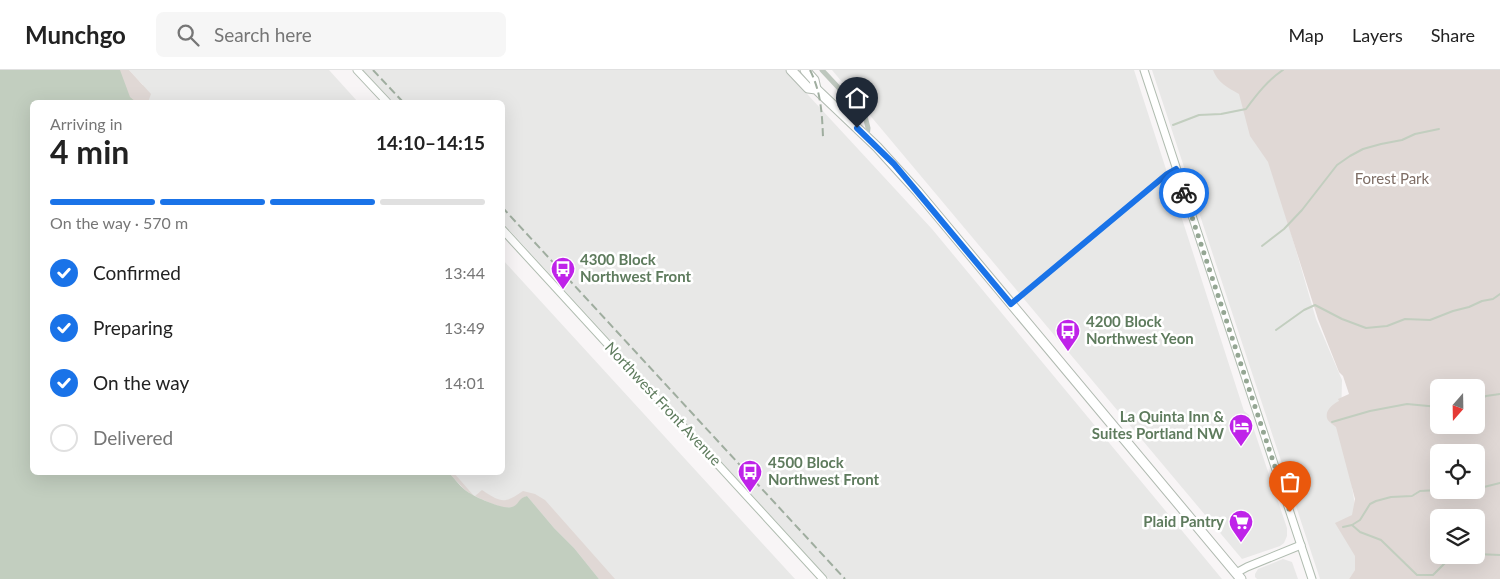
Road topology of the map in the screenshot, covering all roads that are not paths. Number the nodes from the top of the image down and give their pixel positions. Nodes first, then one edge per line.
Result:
1 (357, 70) edge
2 (791, 70) edge
3 (805, 70) edge
4 (822, 70) edge
5 (1144, 70) edge
6 (816, 90) junction
7 (385, 100) edge
8 (867, 137) junction
9 (1176, 169) junction
10 (505, 232) edge
11 (1011, 304) junction
12 (1301, 546) junction
13 (1239, 576) edge
14 (822, 579) edge
15 (1312, 579) edge

1 - 7 main road
2 - 6 highway
3 - 6 highway
4 - 8 street
5 - 9 main road
6 - 8 highway
8 - 11 highway
9 - 11 street
9 - 12 main road
10 - 14 main road, Northwest Front Avenue
11 - 13 highway
12 - 13 main road
12 - 15 main road

